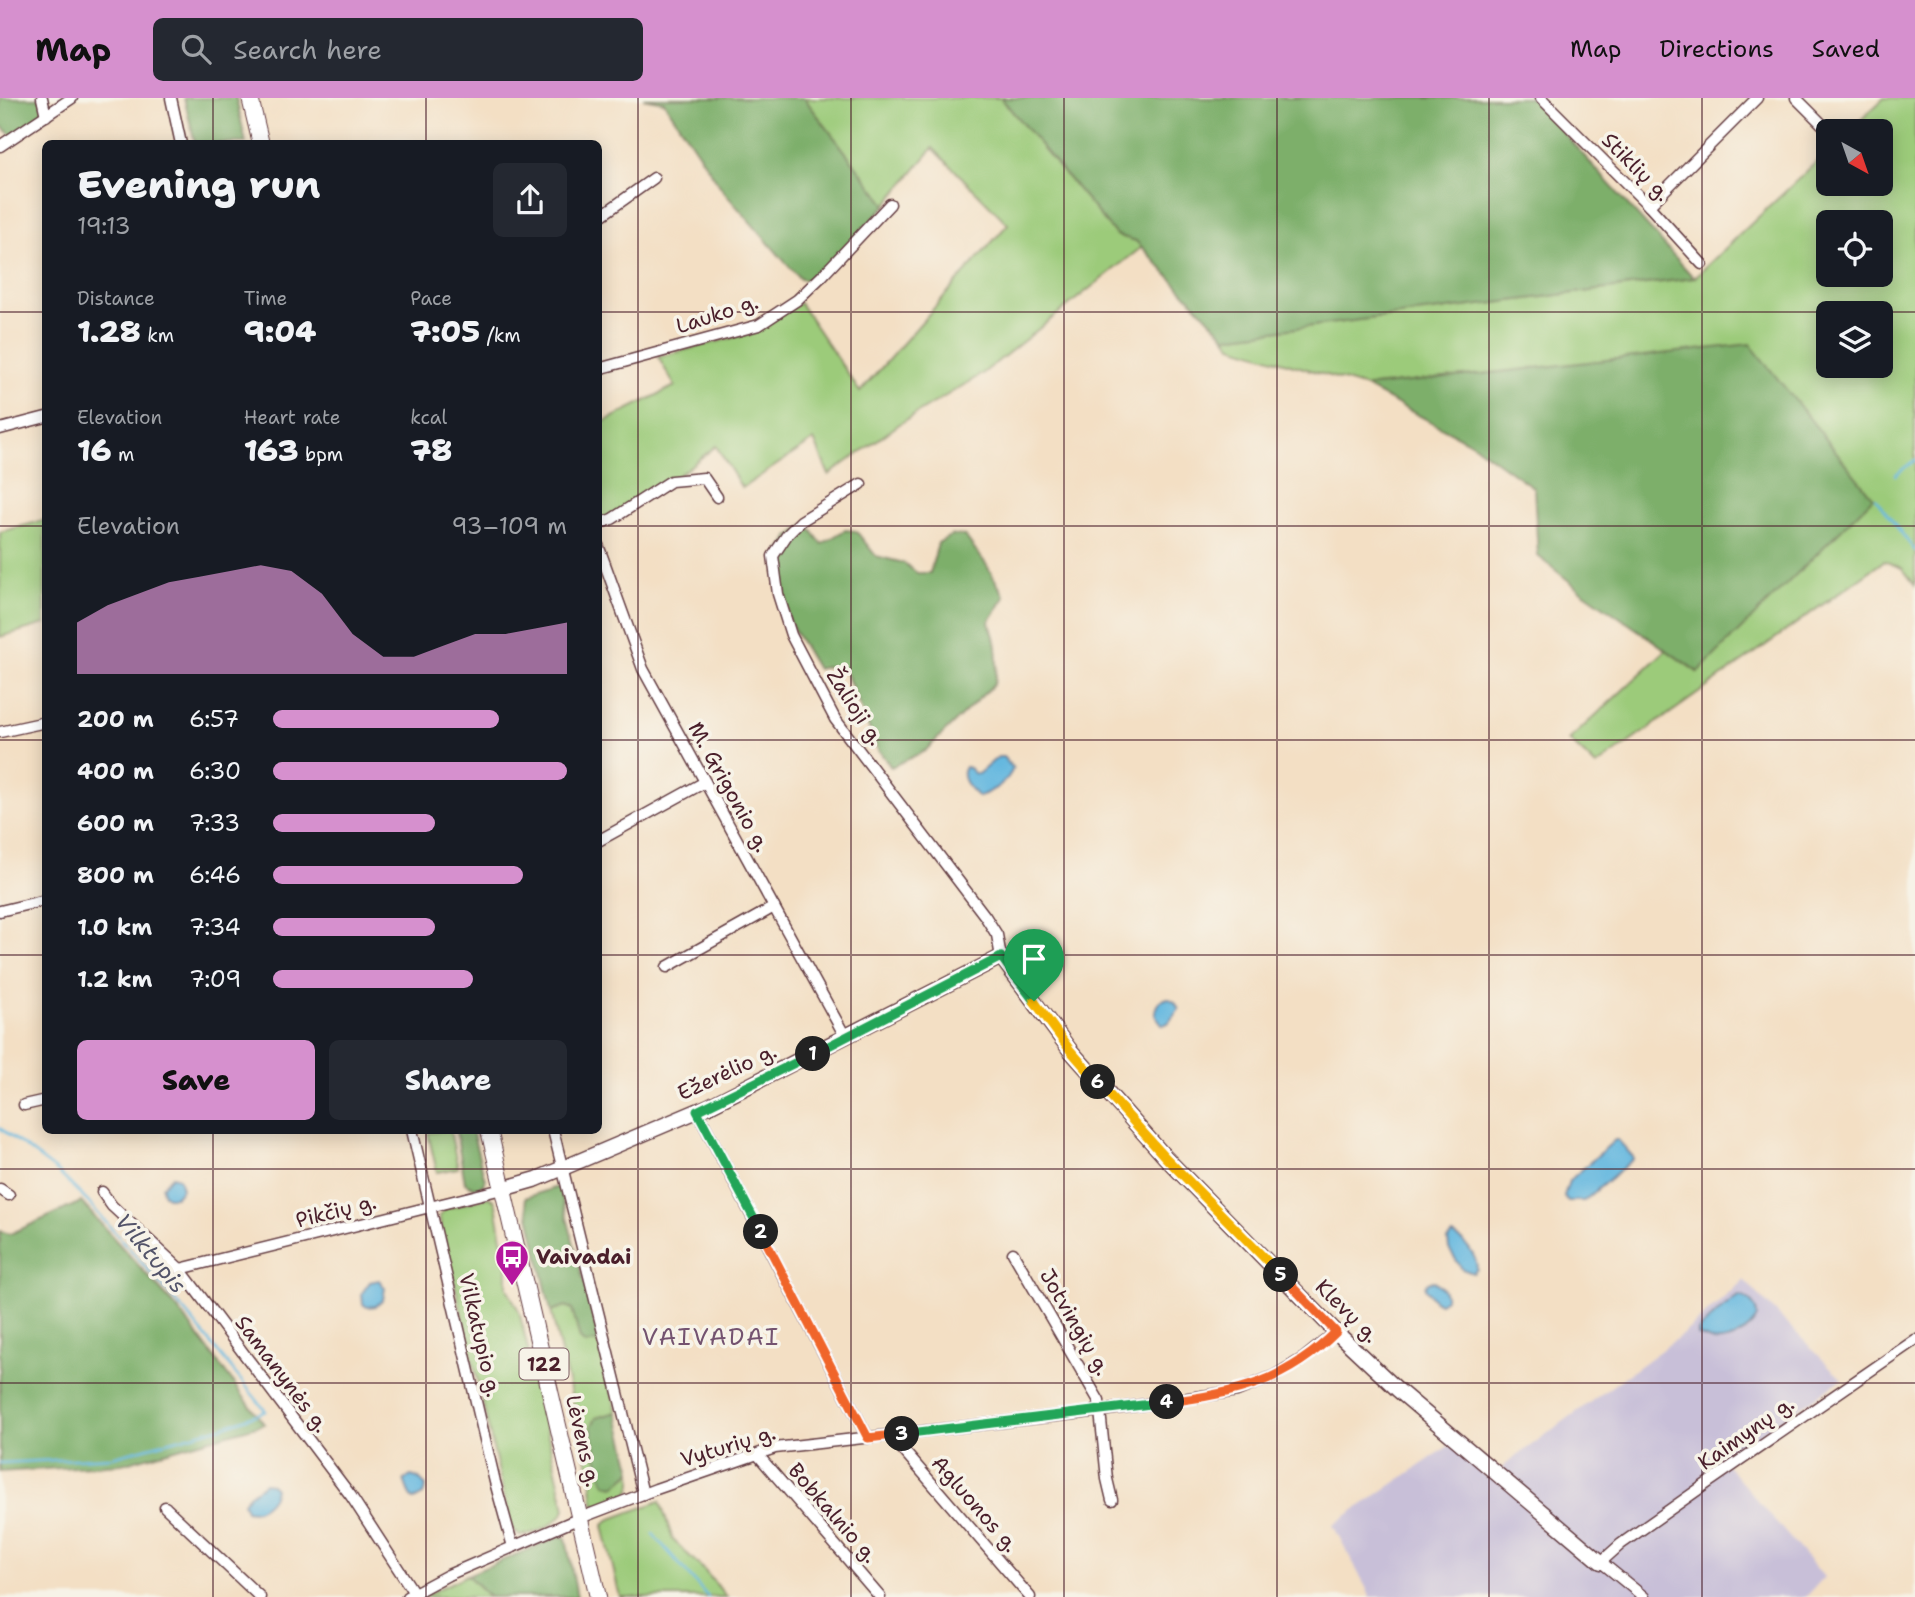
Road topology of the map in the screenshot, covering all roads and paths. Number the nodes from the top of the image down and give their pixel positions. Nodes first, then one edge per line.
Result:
1 (42, 98) edge
2 (72, 98) edge
3 (171, 98) edge
4 (250, 98) edge
5 (1541, 98) edge
6 (1757, 98) edge
7 (1796, 98) edge
8 (46, 116) junction
9 (1817, 119) edge
10 (180, 140) edge
11 (260, 140) edge
12 (0, 146) edge
13 (654, 178) dead end
14 (890, 204) dead end
15 (1649, 206) junction
16 (602, 215) edge
17 (1702, 264) dead end
18 (602, 368) edge
19 (42, 418) edge
20 (0, 429) edge
21 (861, 484) dead end
22 (717, 497) dead end
23 (602, 523) edge
24 (602, 556) edge
25 (42, 723) edge
26 (0, 732) edge
27 (705, 782) junction
28 (602, 839) edge
29 (42, 902) edge
30 (774, 907) junction
31 (0, 911) edge
32 (1001, 957) junction
33 (667, 967) dead end
34 (846, 1038) junction
35 (42, 1101) edge
36 (24, 1105) dead end
37 (697, 1111) junction
38 (413, 1134) edge
39 (490, 1134) edge
40 (554, 1134) edge
41 (561, 1168) junction
42 (502, 1189) junction
43 (102, 1192) dead end
44 (430, 1208) junction
45 (1013, 1253) dead end
46 (180, 1269) junction
47 (1336, 1332) junction
48 (1915, 1340) edge
49 (1100, 1411) junction
50 (891, 1436) junction
51 (868, 1438) junction
52 (758, 1455) junction
53 (643, 1494) junction
54 (1112, 1500) dead end
55 (165, 1507) dead end
56 (580, 1518) junction
57 (513, 1547) junction
58 (1601, 1562) junction
59 (411, 1595) edge
60 (260, 1597) edge
61 (598, 1597) edge
62 (880, 1597) edge
63 (1030, 1597) edge
64 (1644, 1597) edge

1 - 8 street
2 - 8 street
3 - 10 street
4 - 11 main road
5 - 15 street, Stiklių g.
6 - 15 street
7 - 9 street
8 - 12 street
13 - 16 street
14 - 18 street, Lauko g.
15 - 17 street, Stiklių g.
19 - 20 street
21 - 32 street, Žalioji g.
22 - 23 street
24 - 27 street, M. Grigonio g.
25 - 26 street
27 - 28 street
27 - 30 street, M. Grigonio g.
29 - 31 street
30 - 33 street
30 - 34 street, M. Grigonio g.
32 - 34 main road, Ežerėlio g.
32 - 47 main road, Klevų g.
34 - 37 main road, Ežerėlio g.
35 - 36 street
37 - 41 main road, Ežerėlio g.
37 - 51 street
38 - 44 street, Vilkatupio g.
39 - 42 main road, Lėvens g. / 122
40 - 41 street
41 - 42 main road, Ežerėlio g.
41 - 53 street
42 - 44 street, Pikčių g.
42 - 56 main road, Lėvens g. / 122
43 - 46 street, Samanynės g.
44 - 46 street, Pikčių g.
44 - 57 street, Vilkatupio g.
45 - 49 street, Jotvingių g.
46 - 59 street, Samanynės g.
47 - 49 street, Vyturių g.
47 - 58 main road, Klevų g.
48 - 58 street, Kaimynų g.
49 - 50 street, Vyturių g.
49 - 54 street, Jotvingių g.
50 - 51 street, Vyturių g.
50 - 63 street, Agluonos g.
51 - 52 street, Vyturių g.
52 - 53 street, Vyturių g.
52 - 62 street, Bobkalnio g.
53 - 56 street, Vyturių g.
55 - 60 street
56 - 57 street, Vyturių g.
56 - 61 main road, Lėvens g. / 122
57 - 59 street, Vyturių g.
58 - 64 street, Klevų g.

